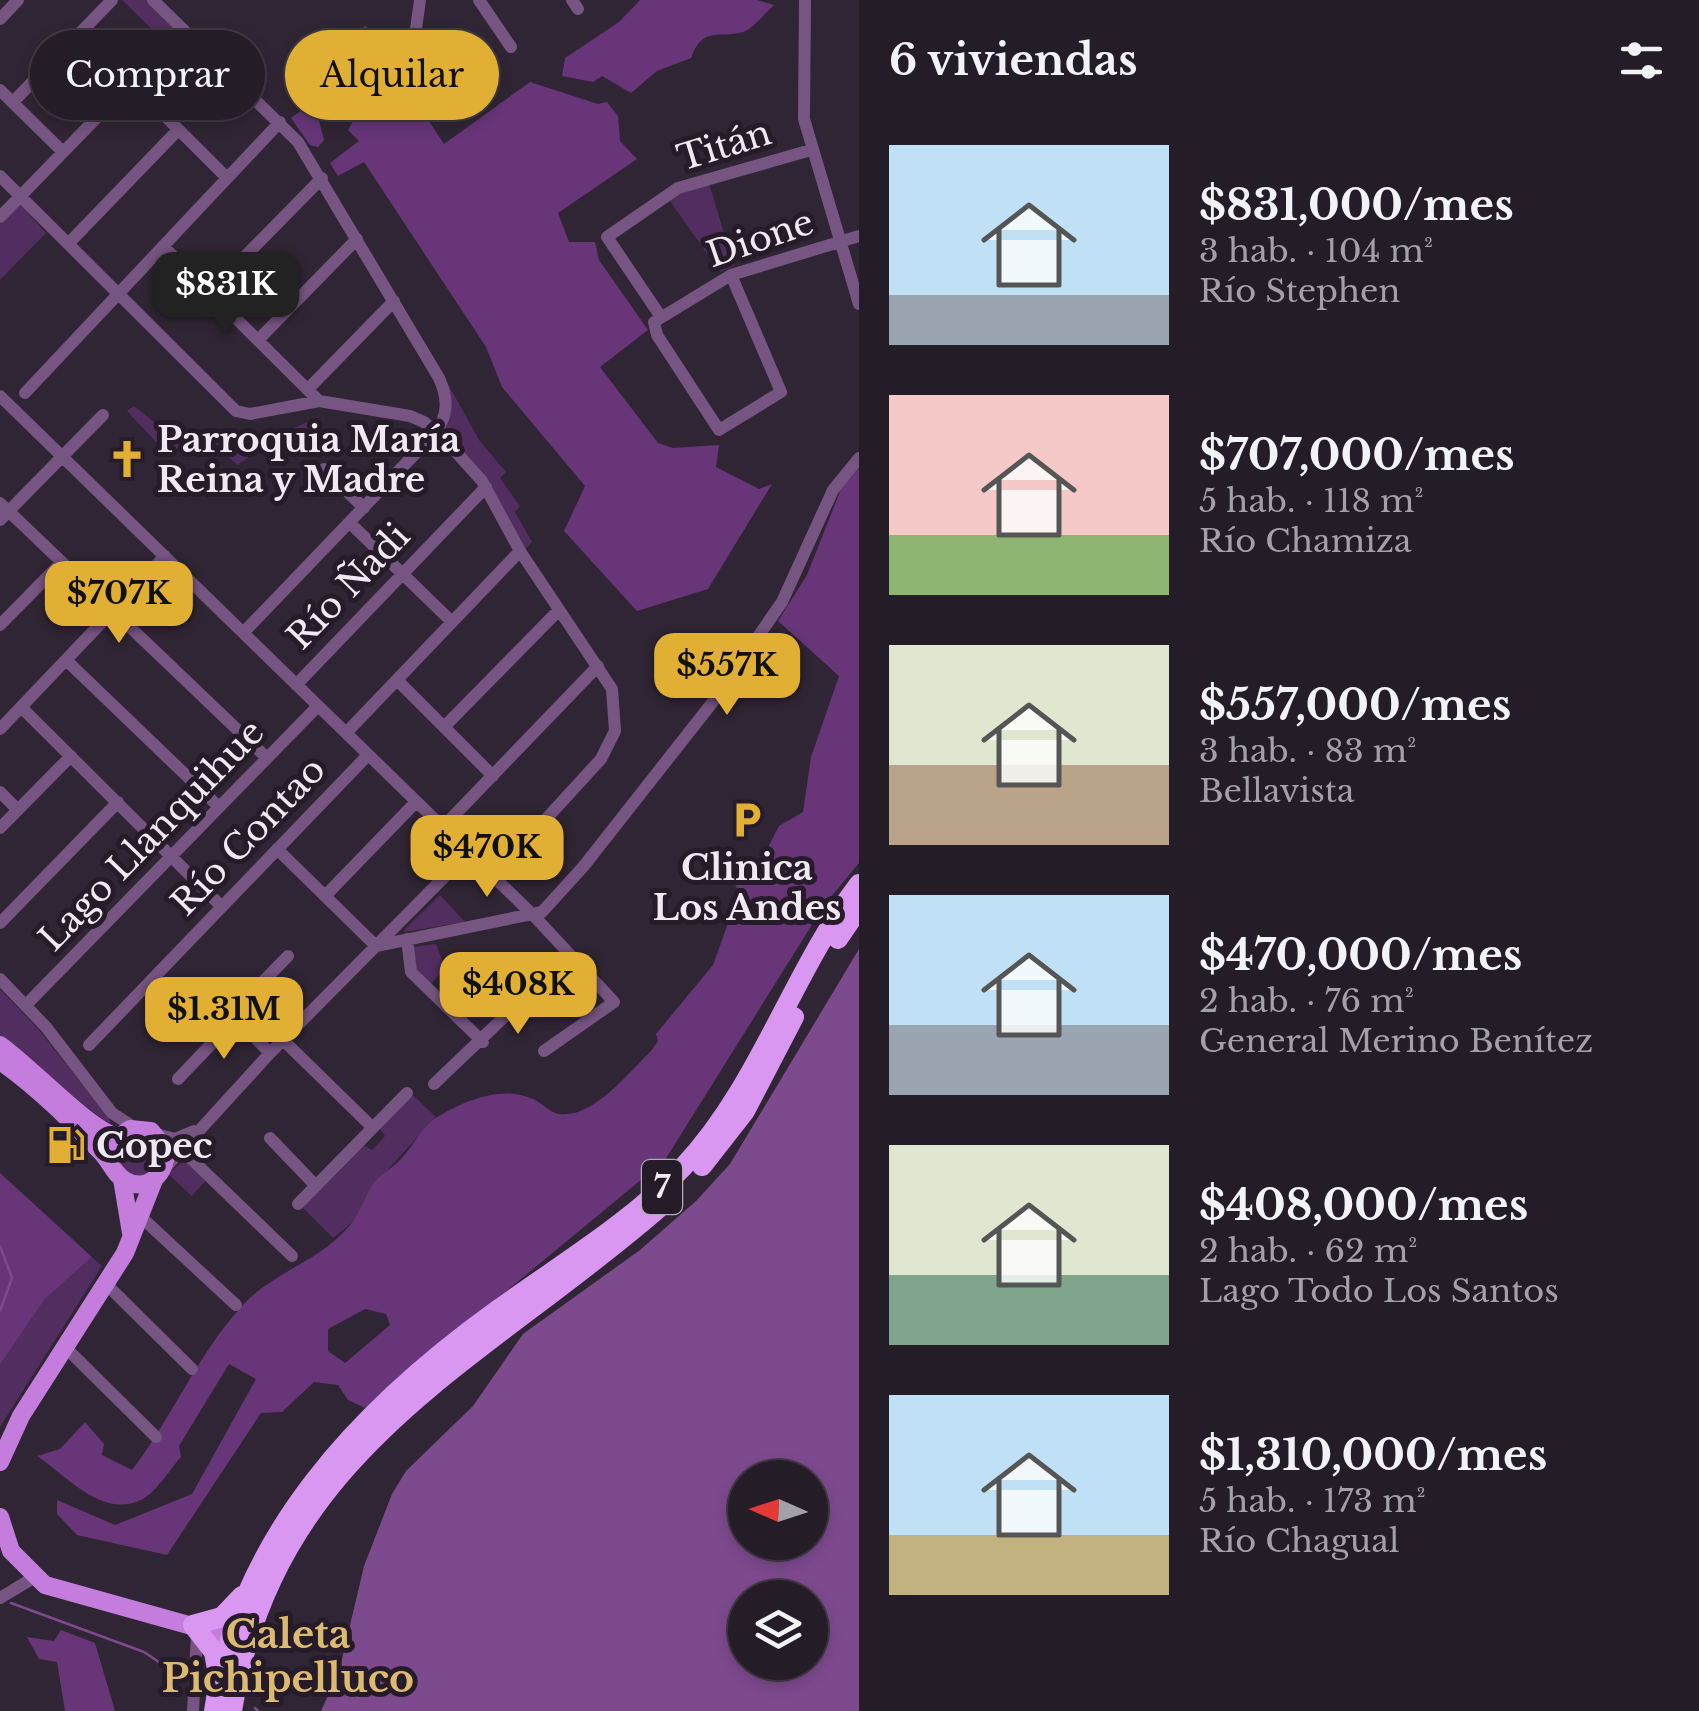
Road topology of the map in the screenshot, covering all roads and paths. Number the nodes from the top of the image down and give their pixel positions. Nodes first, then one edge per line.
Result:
1 (112, 0) edge
2 (153, 0) edge
3 (420, 0) edge
4 (479, 0) edge
5 (806, 0) edge
6 (13, 2) edge
7 (0, 19) edge
8 (182, 29) joint
9 (416, 30) edge
10 (511, 47) dead end
11 (0, 90) edge
12 (14, 102) junction
13 (94, 120) edge
14 (168, 120) edge
15 (280, 122) junction
16 (178, 130) junction
17 (812, 150) junction
18 (63, 152) junction
19 (0, 176) edge
20 (228, 178) junction
21 (322, 178) junction
22 (20, 196) junction
23 (0, 217) edge
24 (859, 236) edge
25 (357, 239) junction
26 (839, 242) junction
27 (68, 244) junction
28 (163, 246) junction
29 (731, 275) junction
30 (210, 292) junction
31 (118, 294) junction
32 (394, 301) junction
33 (859, 304) edge
34 (657, 321) junction
35 (259, 339) junction
36 (310, 387) junction
37 (26, 393) dead end
38 (0, 396) edge
39 (320, 401) junction
40 (103, 415) dead end
41 (435, 433) junction
42 (62, 456) junction
43 (859, 458) edge
44 (324, 470) dead end
45 (486, 487) junction
46 (364, 508) junction
47 (3, 512) edge
48 (350, 523) junction
49 (520, 551) junction
50 (165, 556) junction
51 (62, 562) junction
52 (401, 573) junction
53 (559, 610) junction
54 (113, 611) junction
55 (452, 622) junction
56 (0, 625) edge
57 (243, 633) junction
58 (66, 660) junction
59 (598, 666) junction
60 (397, 680) junction
61 (296, 685) junction
62 (318, 706) junction
63 (21, 707) junction
64 (444, 727) junction
65 (0, 730) edge
66 (346, 733) junction
67 (368, 754) junction
68 (70, 756) junction
69 (267, 758) junction
70 (492, 776) junction
71 (0, 792) edge
72 (118, 802) junction
73 (416, 802) junction
74 (219, 807) junction
75 (18, 810) junction
76 (0, 828) edge
77 (442, 828) junction
78 (277, 849) junction
79 (468, 853) junction
80 (172, 856) junction
81 (493, 877) junction
82 (859, 884) edge
83 (510, 892) junction
84 (325, 896) junction
85 (222, 907) junction
86 (859, 908) edge
87 (534, 916) junction
88 (503, 922) junction
89 (0, 923) edge
90 (408, 939) junction
91 (376, 946) junction
92 (569, 955) junction
93 (288, 956) dead end
94 (0, 979) edge
95 (26, 1005) junction
96 (236, 1018) junction
97 (283, 1040) junction
98 (483, 1042) junction
99 (0, 1045) edge
100 (88, 1045) dead end
101 (544, 1052) dead end
102 (270, 1053) junction
103 (0, 1060) edge
104 (178, 1079) dead end
105 (434, 1084) dead end
106 (407, 1092) dead end
107 (204, 1122) junction
108 (372, 1128) junction
109 (124, 1133) junction
110 (156, 1134) junction
111 (270, 1138) dead end
112 (182, 1150) junction
113 (117, 1172) junction
114 (159, 1174) junction
115 (316, 1186) junction
116 (298, 1204) dead end
117 (141, 1217) junction
118 (128, 1248) junction
119 (292, 1256) dead end
120 (107, 1285) junction
121 (236, 1305) dead end
122 (66, 1348) junction
123 (192, 1369) dead end
124 (156, 1437) dead end
125 (0, 1462) edge
126 (0, 1517) edge
127 (33, 1578) junction
128 (249, 1586) junction
129 (0, 1598) edge
130 (193, 1625) junction
131 (239, 1639) junction
132 (218, 1684) junction
133 (193, 1711) edge
134 (214, 1711) edge
135 (232, 1711) edge

1 - 12 street
2 - 8 street
3 - 9 street
4 - 10 street
5 - 17 street
6 - 7 street
8 - 15 street
11 - 12 street
12 - 18 street
13 - 18 street
14 - 16 street
15 - 20 street
15 - 21 street
16 - 20 street
16 - 27 street
17 - 26 street
17 - 34 street, Titán
18 - 22 street
19 - 22 street
20 - 28 street
21 - 25 street
21 - 30 street
22 - 23 street
22 - 27 street
24 - 26 street, Dione
25 - 32 street
25 - 35 street
26 - 29 street, Dione
26 - 33 street
27 - 31 street
28 - 30 street
28 - 31 street
29 - 34 street, Dione
29 - 34 street
30 - 35 street
31 - 37 street
31 - 39 street
32 - 36 street
32 - 41 street
35 - 36 street
36 - 39 street
38 - 42 street
39 - 41 street
40 - 42 street
41 - 45 street
41 - 46 street
42 - 47 street
42 - 50 street
43 - 87 street
44 - 46 street
45 - 49 street
45 - 52 street, Río Ñadi
46 - 48 street
47 - 51 street
48 - 52 street
48 - 57 street
49 - 53 street
49 - 55 street
50 - 54 street
50 - 57 street
51 - 54 street
51 - 56 street
52 - 55 street
52 - 61 street, Río Ñadi
53 - 59 street
53 - 64 street
54 - 58 street
54 - 69 street
55 - 60 street
57 - 61 street
58 - 63 street
58 - 74 street
59 - 70 street
59 - 81 street
60 - 64 street
60 - 66 street
61 - 62 street
62 - 66 street
62 - 69 street, Lago Llanquihue
63 - 65 street
63 - 68 street
64 - 70 street
66 - 67 street
67 - 73 street
67 - 78 street, Río Contao
68 - 72 street
68 - 75 street
69 - 74 street, Lago Llanquihue
70 - 77 street
71 - 75 street
72 - 80 street
72 - 89 street
73 - 77 street
73 - 84 street
74 - 80 street, Lago Llanquihue
75 - 76 street
77 - 79 street
78 - 84 street
78 - 85 street, Río Contao
79 - 81 street
79 - 91 street
80 - 85 street
80 - 95 street, Lago Llanquihue
81 - 83 street
82 - 128 highway, 7
83 - 87 street
83 - 88 street
84 - 91 street
85 - 100 street, Río Contao
86 - 131 highway, 7
87 - 88 street
87 - 92 street
88 - 90 street
90 - 91 street
90 - 98 street
91 - 97 street
92 - 98 street
92 - 101 street
93 - 96 street
94 - 95 street
95 - 109 street
96 - 102 street
96 - 104 street
97 - 102 street
97 - 108 street
98 - 105 street
99 - 109 main road
102 - 107 street
103 - 113 main road
106 - 108 street
107 - 110 street
107 - 112 street
108 - 115 street
109 - 110 main road
109 - 113 main road
110 - 114 main road
111 - 115 street
112 - 114 street
112 - 119 street
113 - 114 main road
113 - 118 main road
114 - 117 main road
115 - 116 street
117 - 118 main road
117 - 121 street
118 - 120 main road
120 - 122 main road
120 - 123 street
122 - 124 street
122 - 125 main road
126 - 127 main road
127 - 129 street
127 - 130 main road
128 - 130 highway
128 - 131 highway, 7
130 - 131 main road
130 - 132 highway
130 - 133 street
131 - 132 highway, 7
131 - 135 highway, 7
132 - 134 highway, 7

